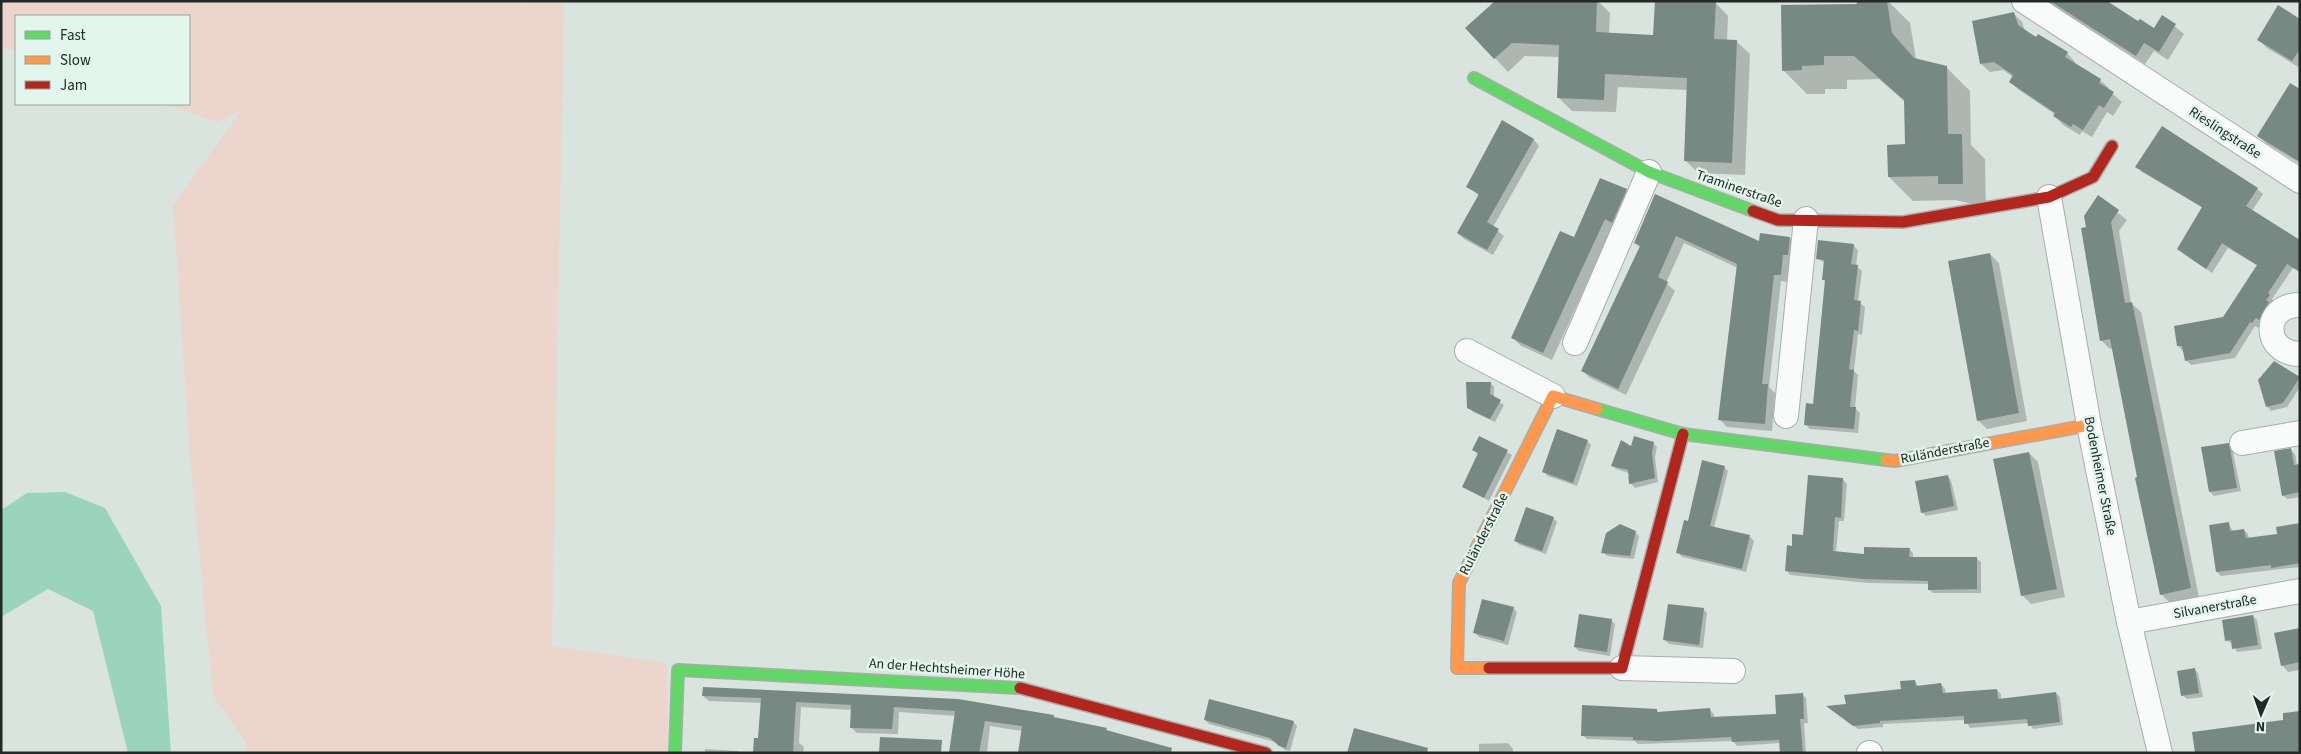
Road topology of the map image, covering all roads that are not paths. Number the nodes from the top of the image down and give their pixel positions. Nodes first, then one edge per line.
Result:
1 (2024, 1) edge
2 (1474, 78) dead end
3 (2112, 146) dead end
4 (1649, 172) junction
5 (2300, 181) edge
6 (2049, 197) junction
7 (1806, 219) junction
8 (2300, 305) edge
9 (1575, 342) dead end
10 (1467, 351) dead end
11 (2300, 354) edge
12 (1553, 396) junction
13 (1786, 416) dead end
14 (2089, 425) junction
15 (2300, 433) edge
16 (1682, 434) junction
17 (2242, 443) dead end
18 (2300, 591) edge
19 (2130, 622) junction
20 (1622, 668) junction
21 (1733, 671) dead end
22 (674, 753) edge
23 (1266, 753) edge
24 (2160, 753) edge

1 - 5 street, Rieslingstraße
2 - 4 street, Traminerstraße
3 - 6 street, Traminerstraße
4 - 7 street, Traminerstraße
4 - 9 street
6 - 7 street, Traminerstraße
6 - 14 street, Bodenheimer Straße
7 - 13 street
8 - 11 street
10 - 12 street, Ruländerstraße
12 - 16 street, Ruländerstraße
12 - 20 street, Ruländerstraße
14 - 16 street, Ruländerstraße
14 - 19 street, Bodenheimer Straße
15 - 17 street
16 - 20 street
18 - 19 street, Silvanerstraße
19 - 24 street, Bodenheimer Straße
20 - 21 street, Ruländerstraße
22 - 23 street, An der Hechtsheimer Höhe

